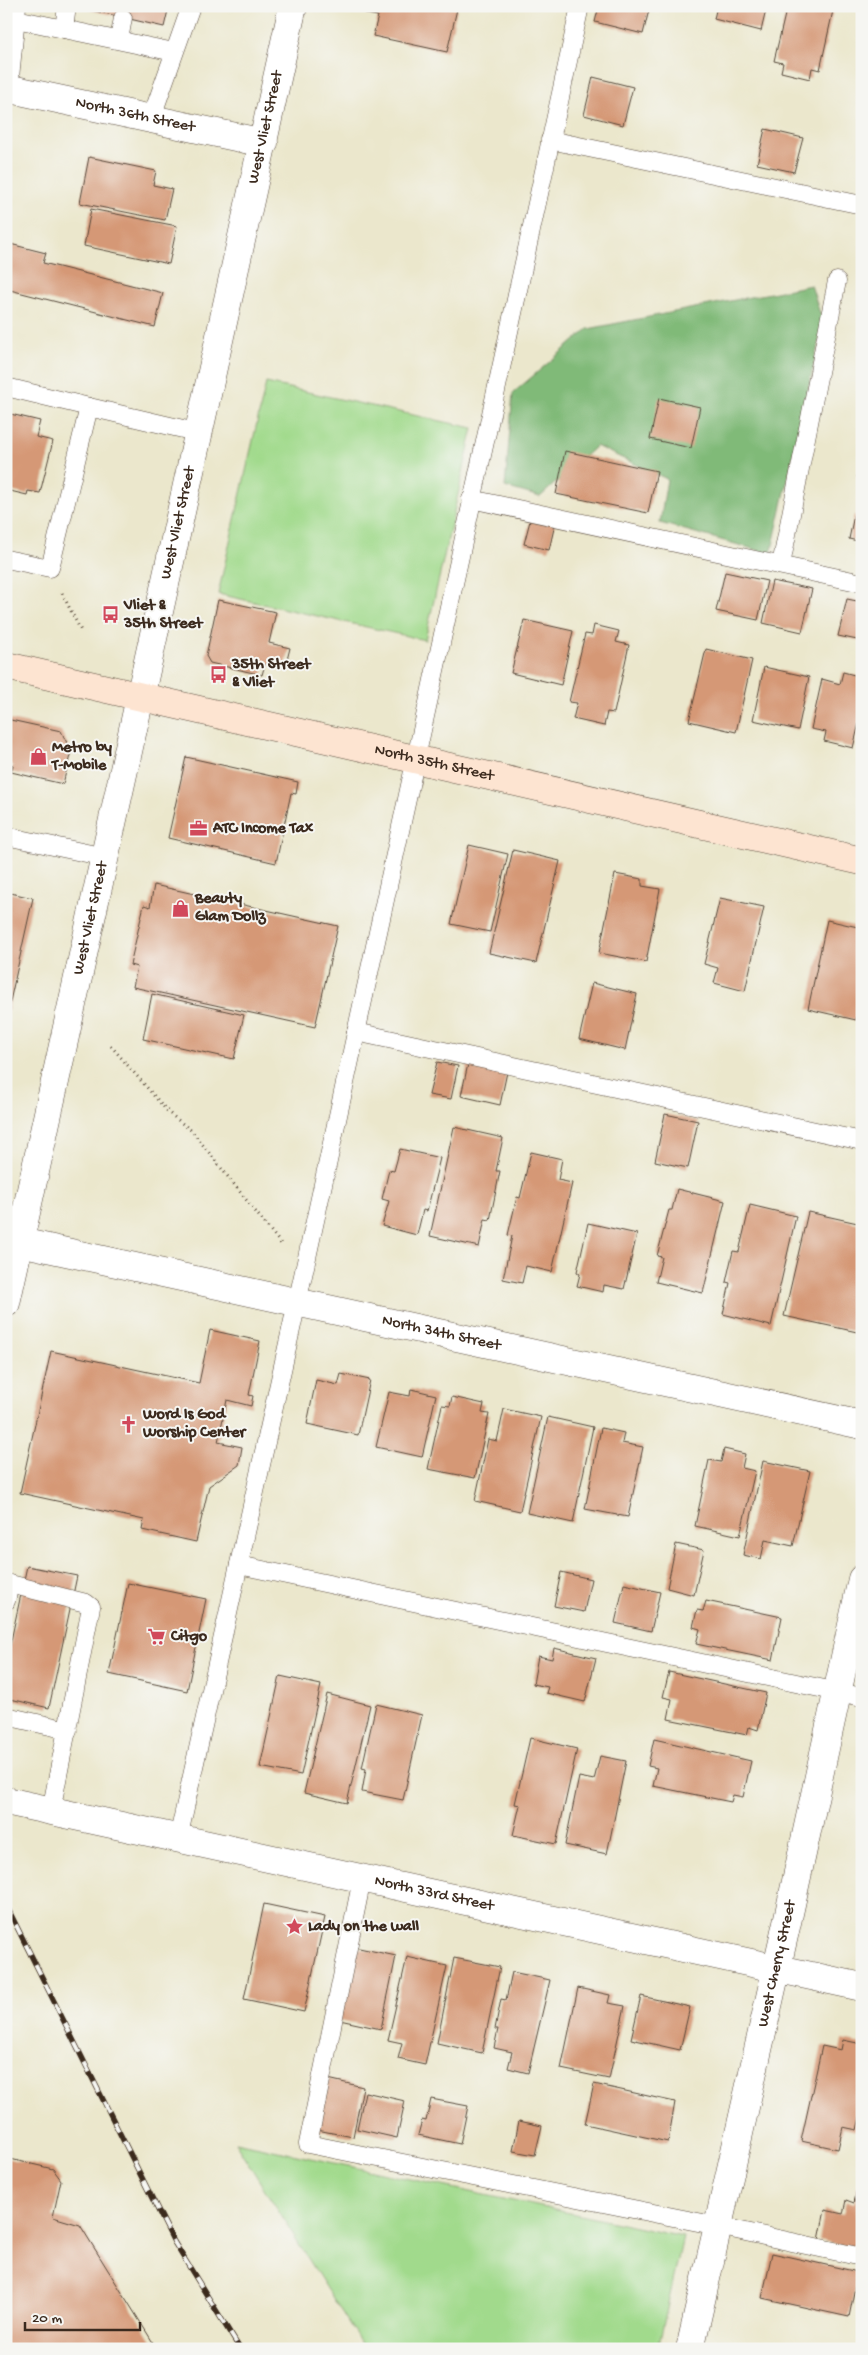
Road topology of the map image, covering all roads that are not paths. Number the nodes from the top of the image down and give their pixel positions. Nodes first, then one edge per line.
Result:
1 (67, 6) edge
2 (191, 6) edge
3 (294, 6) edge
4 (580, 6) edge
5 (16, 13) edge
6 (123, 18) dead end
7 (64, 29) junction
8 (119, 40) junction
9 (174, 52) junction
10 (8, 88) edge
11 (151, 119) junction
12 (550, 140) junction
13 (264, 143) junction
14 (862, 205) edge
15 (837, 281) dead end
16 (6, 387) edge
17 (89, 407) junction
18 (200, 433) junction
19 (471, 499) junction
20 (6, 559) edge
21 (781, 565) junction
22 (862, 583) edge
23 (6, 666) edge
24 (141, 697) junction
25 (414, 761) junction
26 (6, 836) edge
27 (105, 857) junction
28 (862, 861) edge
29 (356, 1032) junction
30 (862, 1140) edge
31 (20, 1242) junction
32 (297, 1302) junction
33 (6, 1303) edge
34 (862, 1425) edge
35 (239, 1565) junction
36 (862, 1579) edge
37 (8, 1583) edge
38 (6, 1601) edge
39 (850, 1695) edge
40 (6, 1716) edge
41 (68, 1730) junction
42 (28, 1806) edge
43 (178, 1839) junction
44 (362, 1879) junction
45 (777, 1969) junction
46 (862, 1987) edge
47 (718, 2226) junction
48 (862, 2257) edge
49 (690, 2349) edge

1 - 7 lane
2 - 9 lane
3 - 13 street, West Vliet Street
4 - 12 lane
5 - 7 lane
5 - 10 lane
6 - 8 lane
7 - 8 lane
8 - 9 lane
9 - 11 lane
10 - 11 street, North 36th Street
11 - 13 street, North 36th Street
12 - 14 lane
12 - 19 lane
13 - 18 street, West Vliet Street
15 - 21 lane
16 - 17 lane
17 - 18 lane
17 - 20 lane
18 - 24 street, West Vliet Street
19 - 21 lane
19 - 25 lane
21 - 22 lane
23 - 24 main road, North 35th Street
24 - 25 main road, North 35th Street
24 - 27 street, West Vliet Street
25 - 28 main road, North 35th Street
25 - 29 lane
26 - 27 lane
27 - 31 street, West Vliet Street
29 - 30 lane
29 - 32 lane
31 - 32 street, North 34th Street
31 - 33 street, West Vliet Street
32 - 34 street, North 34th Street
32 - 35 lane
35 - 39 lane
35 - 43 lane
36 - 39 street, West Cherry Street
37 - 38 lane
37 - 41 lane
39 - 45 street, West Cherry Street
40 - 41 lane
41 - 42 lane
42 - 43 street, North 33rd Street
43 - 44 street, North 33rd Street
44 - 45 street, North 33rd Street
44 - 47 lane
45 - 46 street, North 33rd Street
45 - 47 street, West Cherry Street
47 - 48 lane
47 - 49 street, West Cherry Street

